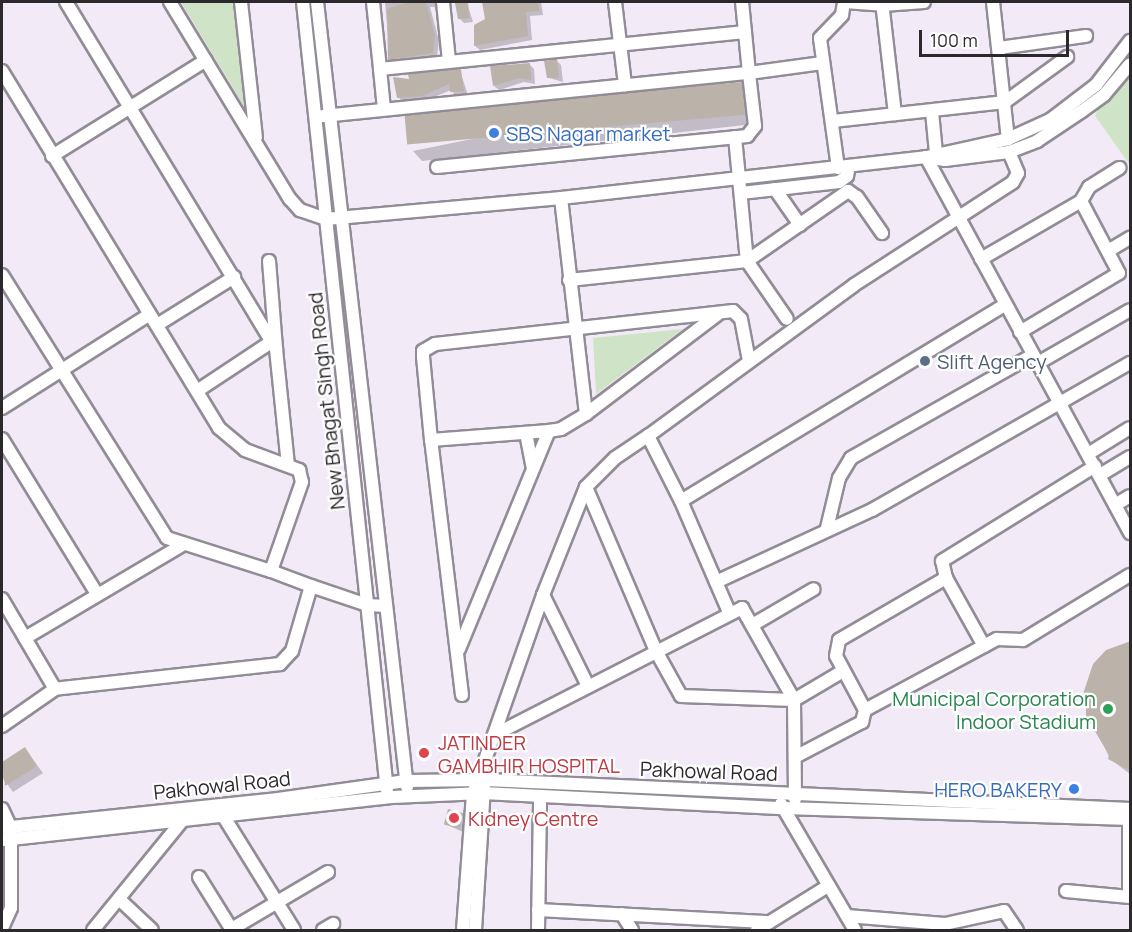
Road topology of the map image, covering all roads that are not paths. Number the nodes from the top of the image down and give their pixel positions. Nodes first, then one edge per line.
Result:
1 (66, 2) edge
2 (170, 2) edge
3 (241, 2) edge
4 (303, 2) edge
5 (317, 2) edge
6 (373, 2) edge
7 (443, 2) edge
8 (615, 2) edge
9 (742, 2) edge
10 (844, 2) edge
11 (924, 2) edge
12 (993, 2) edge
13 (883, 3) edge
14 (745, 32) junction
15 (1086, 36) dead end
16 (1131, 41) edge
17 (620, 44) junction
18 (999, 48) junction
19 (1067, 57) dead end
20 (206, 60) junction
21 (449, 62) junction
22 (822, 63) junction
23 (1131, 64) edge
24 (380, 69) junction
25 (2, 71) edge
26 (749, 73) junction
27 (625, 85) junction
28 (1005, 102) junction
29 (129, 106) junction
30 (384, 109) junction
31 (932, 112) junction
32 (895, 114) junction
33 (330, 115) junction
34 (315, 117) junction
35 (833, 121) junction
36 (735, 137) junction
37 (257, 141) junction
38 (1009, 146) junction
39 (931, 155) junction
40 (52, 156) junction
41 (437, 167) dead end
42 (843, 167) junction
43 (1120, 168) dead end
44 (740, 180) junction
45 (775, 189) junction
46 (741, 193) junction
47 (561, 198) junction
48 (1081, 201) junction
49 (957, 214) junction
50 (342, 218) junction
51 (326, 219) junction
52 (800, 225) junction
53 (882, 233) dead end
54 (1131, 238) edge
55 (1108, 251) junction
56 (981, 259) junction
57 (269, 261) dead end
58 (747, 261) junction
59 (2, 275) edge
60 (234, 277) junction
61 (569, 280) junction
62 (6, 291) edge
63 (1005, 305) junction
64 (1131, 310) edge
65 (150, 314) junction
66 (718, 314) junction
67 (787, 319) dead end
68 (157, 325) junction
69 (575, 331) junction
70 (1020, 332) junction
71 (273, 346) junction
72 (1035, 359) junction
73 (749, 361) junction
74 (1131, 363) edge
75 (60, 371) junction
76 (197, 391) junction
77 (1060, 403) junction
78 (2, 408) edge
79 (586, 414) junction
80 (1131, 428) edge
81 (549, 431) junction
82 (526, 433) junction
83 (648, 436) junction
84 (2, 439) edge
85 (430, 440) junction
86 (1088, 454) junction
87 (1131, 457) edge
88 (288, 465) junction
89 (532, 465) junction
90 (1097, 470) junction
91 (586, 487) junction
92 (1131, 495) edge
93 (681, 501) junction
94 (1115, 505) junction
95 (827, 528) junction
96 (1131, 533) edge
97 (182, 545) junction
98 (271, 571) junction
99 (1131, 575) edge
100 (946, 578) junction
101 (716, 582) junction
102 (311, 586) junction
103 (814, 589) dead end
104 (97, 594) junction
105 (543, 595) junction
106 (2, 599) edge
107 (367, 605) junction
108 (386, 606) junction
109 (729, 612) junction
110 (754, 624) junction
111 (25, 639) junction
112 (984, 646) junction
113 (656, 651) junction
114 (458, 652) junction
115 (843, 671) junction
116 (588, 686) junction
117 (55, 689) junction
118 (462, 695) dead end
119 (794, 700) junction
120 (865, 710) junction
121 (2, 726) edge
122 (494, 735) junction
123 (795, 757) junction
124 (482, 777) junction
125 (406, 781) junction
126 (387, 783) junction
127 (776, 792) junction
128 (795, 793) junction
129 (478, 794) junction
130 (408, 796) junction
131 (540, 796) junction
132 (387, 797) junction
133 (783, 808) junction
134 (2, 809) edge
135 (796, 809) junction
136 (1130, 816) edge
137 (224, 817) junction
138 (182, 822) junction
139 (6, 834) edge
140 (328, 872) dead end
141 (200, 877) dead end
142 (828, 886) junction
143 (1066, 891) dead end
144 (1130, 896) edge
145 (119, 899) junction
146 (276, 903) junction
147 (538, 910) junction
148 (622, 914) junction
149 (847, 916) junction
150 (770, 922) junction
151 (946, 927) edge
152 (2, 928) edge
153 (93, 930) edge
154 (152, 930) edge
155 (231, 930) edge
156 (294, 930) edge
157 (464, 930) edge
158 (476, 930) edge
159 (538, 930) edge
160 (632, 930) edge
161 (757, 930) edge
162 (855, 930) edge
163 (1017, 930) edge

1 - 29 street
2 - 20 street
3 - 37 street
4 - 34 street, New Bhagat Singh Road
5 - 33 street, New Bhagat Singh Road
6 - 24 street
7 - 21 street
8 - 17 street
9 - 14 street
10 - 13 street
10 - 22 street
11 - 13 street
12 - 18 street
13 - 32 street
14 - 17 street
14 - 26 street
15 - 18 street
16 - 38 street
17 - 21 street
17 - 27 street
18 - 28 street
19 - 28 street
20 - 29 street
20 - 37 street
21 - 24 street
22 - 26 street
22 - 35 street
23 - 38 street
24 - 30 street
25 - 40 street
26 - 27 street
26 - 36 street
27 - 30 street
28 - 31 street
28 - 38 street
29 - 40 street
29 - 60 street
30 - 33 street
31 - 32 street
31 - 39 street
32 - 35 street
33 - 34 street
33 - 50 street, New Bhagat Singh Road
34 - 51 street, New Bhagat Singh Road
35 - 42 street
36 - 41 street
36 - 44 street
37 - 51 street
38 - 39 street
38 - 49 street
39 - 42 street
39 - 49 street
40 - 65 street
42 - 44 street
42 - 45 street
43 - 48 street
44 - 46 street
44 - 47 street
45 - 46 street
45 - 52 street
46 - 58 street
47 - 50 street
47 - 61 street
48 - 55 street
48 - 56 street
49 - 56 street
49 - 73 street
50 - 51 street
50 - 108 street, New Bhagat Singh Road
51 - 107 street, New Bhagat Singh Road
52 - 53 street
52 - 58 street
54 - 55 street
55 - 70 street
56 - 63 street
57 - 71 street
58 - 61 street
58 - 67 street
59 - 62 street
60 - 68 street
60 - 71 street
61 - 69 street
62 - 75 street
63 - 70 street
63 - 93 street
64 - 72 street
65 - 68 street
65 - 75 street
66 - 69 street
66 - 73 street
66 - 79 street
68 - 76 street
69 - 79 street
69 - 85 street
70 - 72 street
71 - 76 street
71 - 88 street
72 - 77 street
72 - 95 street
73 - 83 street
74 - 77 street
75 - 78 street
75 - 97 street
76 - 88 street
77 - 86 street
77 - 95 street
79 - 81 street
80 - 86 street
81 - 82 street
81 - 89 street
82 - 85 street
82 - 89 street
83 - 91 street
83 - 93 street
84 - 104 street
85 - 114 street
86 - 90 street
87 - 90 street
88 - 98 street
89 - 114 street
90 - 94 street
90 - 100 street
91 - 105 street
91 - 113 street
92 - 94 street
93 - 101 street
94 - 96 street
95 - 101 street
97 - 98 street
97 - 104 street
98 - 102 street
99 - 112 street
100 - 112 street
100 - 115 street
101 - 109 street
102 - 107 street
102 - 117 street
103 - 110 street
104 - 111 street
105 - 116 street
105 - 122 street
106 - 111 street
107 - 108 street
107 - 126 street, New Bhagat Singh Road
108 - 125 street, New Bhagat Singh Road
109 - 110 street
109 - 113 street
110 - 119 street
111 - 117 street
112 - 120 street
113 - 116 street
113 - 119 street
114 - 118 street
115 - 119 street
115 - 120 street
116 - 122 street
117 - 121 street
119 - 123 street
120 - 123 street
122 - 124 street
123 - 128 street
124 - 125 street, Pakhowal Road
124 - 127 street, Pakhowal Road
124 - 129 street
125 - 126 street, Pakhowal Road
125 - 130 street, New Bhagat Singh Road
126 - 132 street, New Bhagat Singh Road
126 - 139 street, Pakhowal Road
127 - 128 street, Pakhowal Road
127 - 133 street
128 - 135 street
128 - 136 street, Pakhowal Road
129 - 130 street, Pakhowal Road
129 - 131 street, Pakhowal Road
129 - 157 street
129 - 158 street
130 - 132 street, Pakhowal Road
131 - 133 street, Pakhowal Road
131 - 147 street
132 - 137 street, Pakhowal Road
133 - 135 street, Pakhowal Road
133 - 142 street
134 - 139 street
135 - 136 street, Pakhowal Road
136 - 144 street
137 - 138 street, Pakhowal Road
137 - 146 street
138 - 139 street, Pakhowal Road
138 - 145 street
139 - 152 street
140 - 146 street
141 - 155 street
142 - 149 street
142 - 150 street
143 - 144 street
145 - 153 street
145 - 154 street
146 - 155 street
146 - 156 street
147 - 148 street
147 - 159 street
148 - 150 street
148 - 160 street
149 - 151 street
149 - 162 street
150 - 161 street
151 - 163 street

